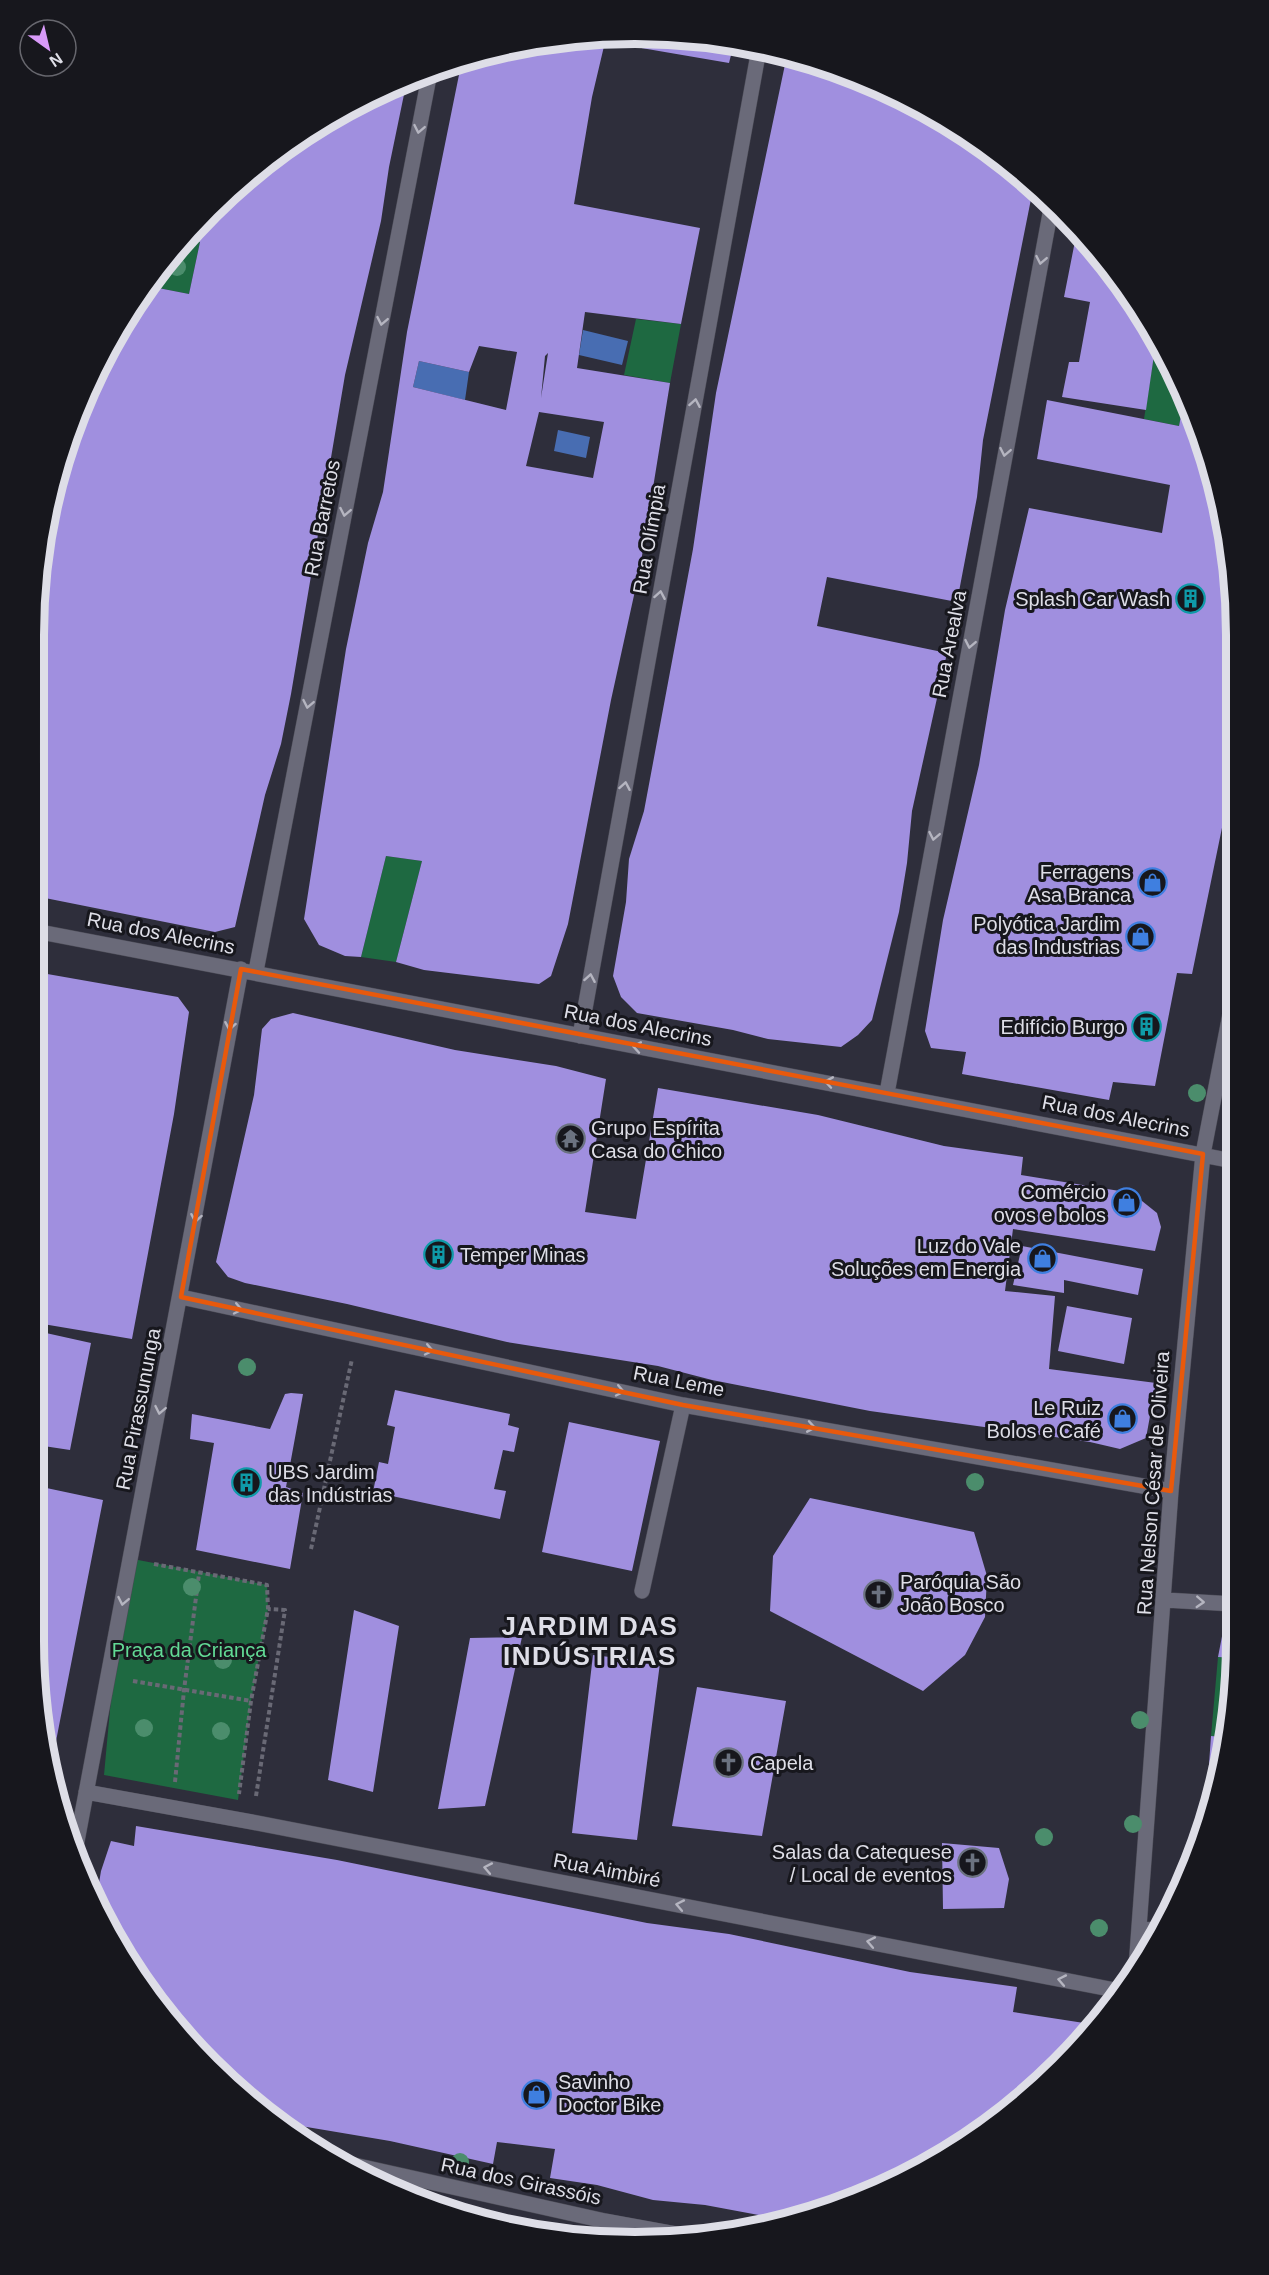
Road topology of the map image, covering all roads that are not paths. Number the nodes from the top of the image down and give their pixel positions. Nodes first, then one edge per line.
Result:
1 (758, 57) edge
2 (428, 81) edge
3 (1050, 215) edge
4 (44, 933) edge
5 (248, 970) junction
6 (1226, 1035) edge
7 (580, 1036) junction
8 (887, 1093) junction
9 (1203, 1154) junction
10 (1226, 1159) edge
11 (181, 1297) junction
12 (683, 1405) junction
13 (1171, 1491) junction
14 (642, 1591) dead end
15 (1165, 1600) junction
16 (1226, 1604) edge
17 (86, 1792) junction
18 (78, 1839) edge
19 (1139, 1929) junction
20 (1150, 1930) edge
21 (1137, 1950) edge
22 (1111, 1989) edge
23 (368, 2168) edge
24 (605, 2221) junction
25 (604, 2230) edge
26 (658, 2231) edge

7 -> 1 street, Rua Olímpia
2 -> 5 street, Rua Barretos
3 -> 8 street, Rua Arealva
4 - 5 street, Rua dos Alecrins
5 - 7 street, Rua dos Alecrins
5 -> 11 street, Rua Pirassununga
6 - 9 street, Rua Nelson César de Oliveira
8 -> 7 street, Rua dos Alecrins
8 - 9 street, Rua dos Alecrins
9 - 10 street, Rua dos Alecrins
9 - 13 street, Rua Nelson César de Oliveira
11 -> 12 street, Rua Leme
11 -> 17 street, Rua Pirassununga
12 -> 13 street, Rua Leme
12 - 14 street
13 - 15 street, Rua Nelson César de Oliveira
15 -> 16 street
15 - 19 street, Rua Nelson César de Oliveira
17 - 18 street, Rua Pirassununga
22 -> 17 street, Rua Aimbiré
19 - 20 street
19 - 21 street, Rua Nelson César de Oliveira
23 - 24 street, Rua dos Girassóis
24 - 25 street
24 - 26 street, Rua dos Girassóis

